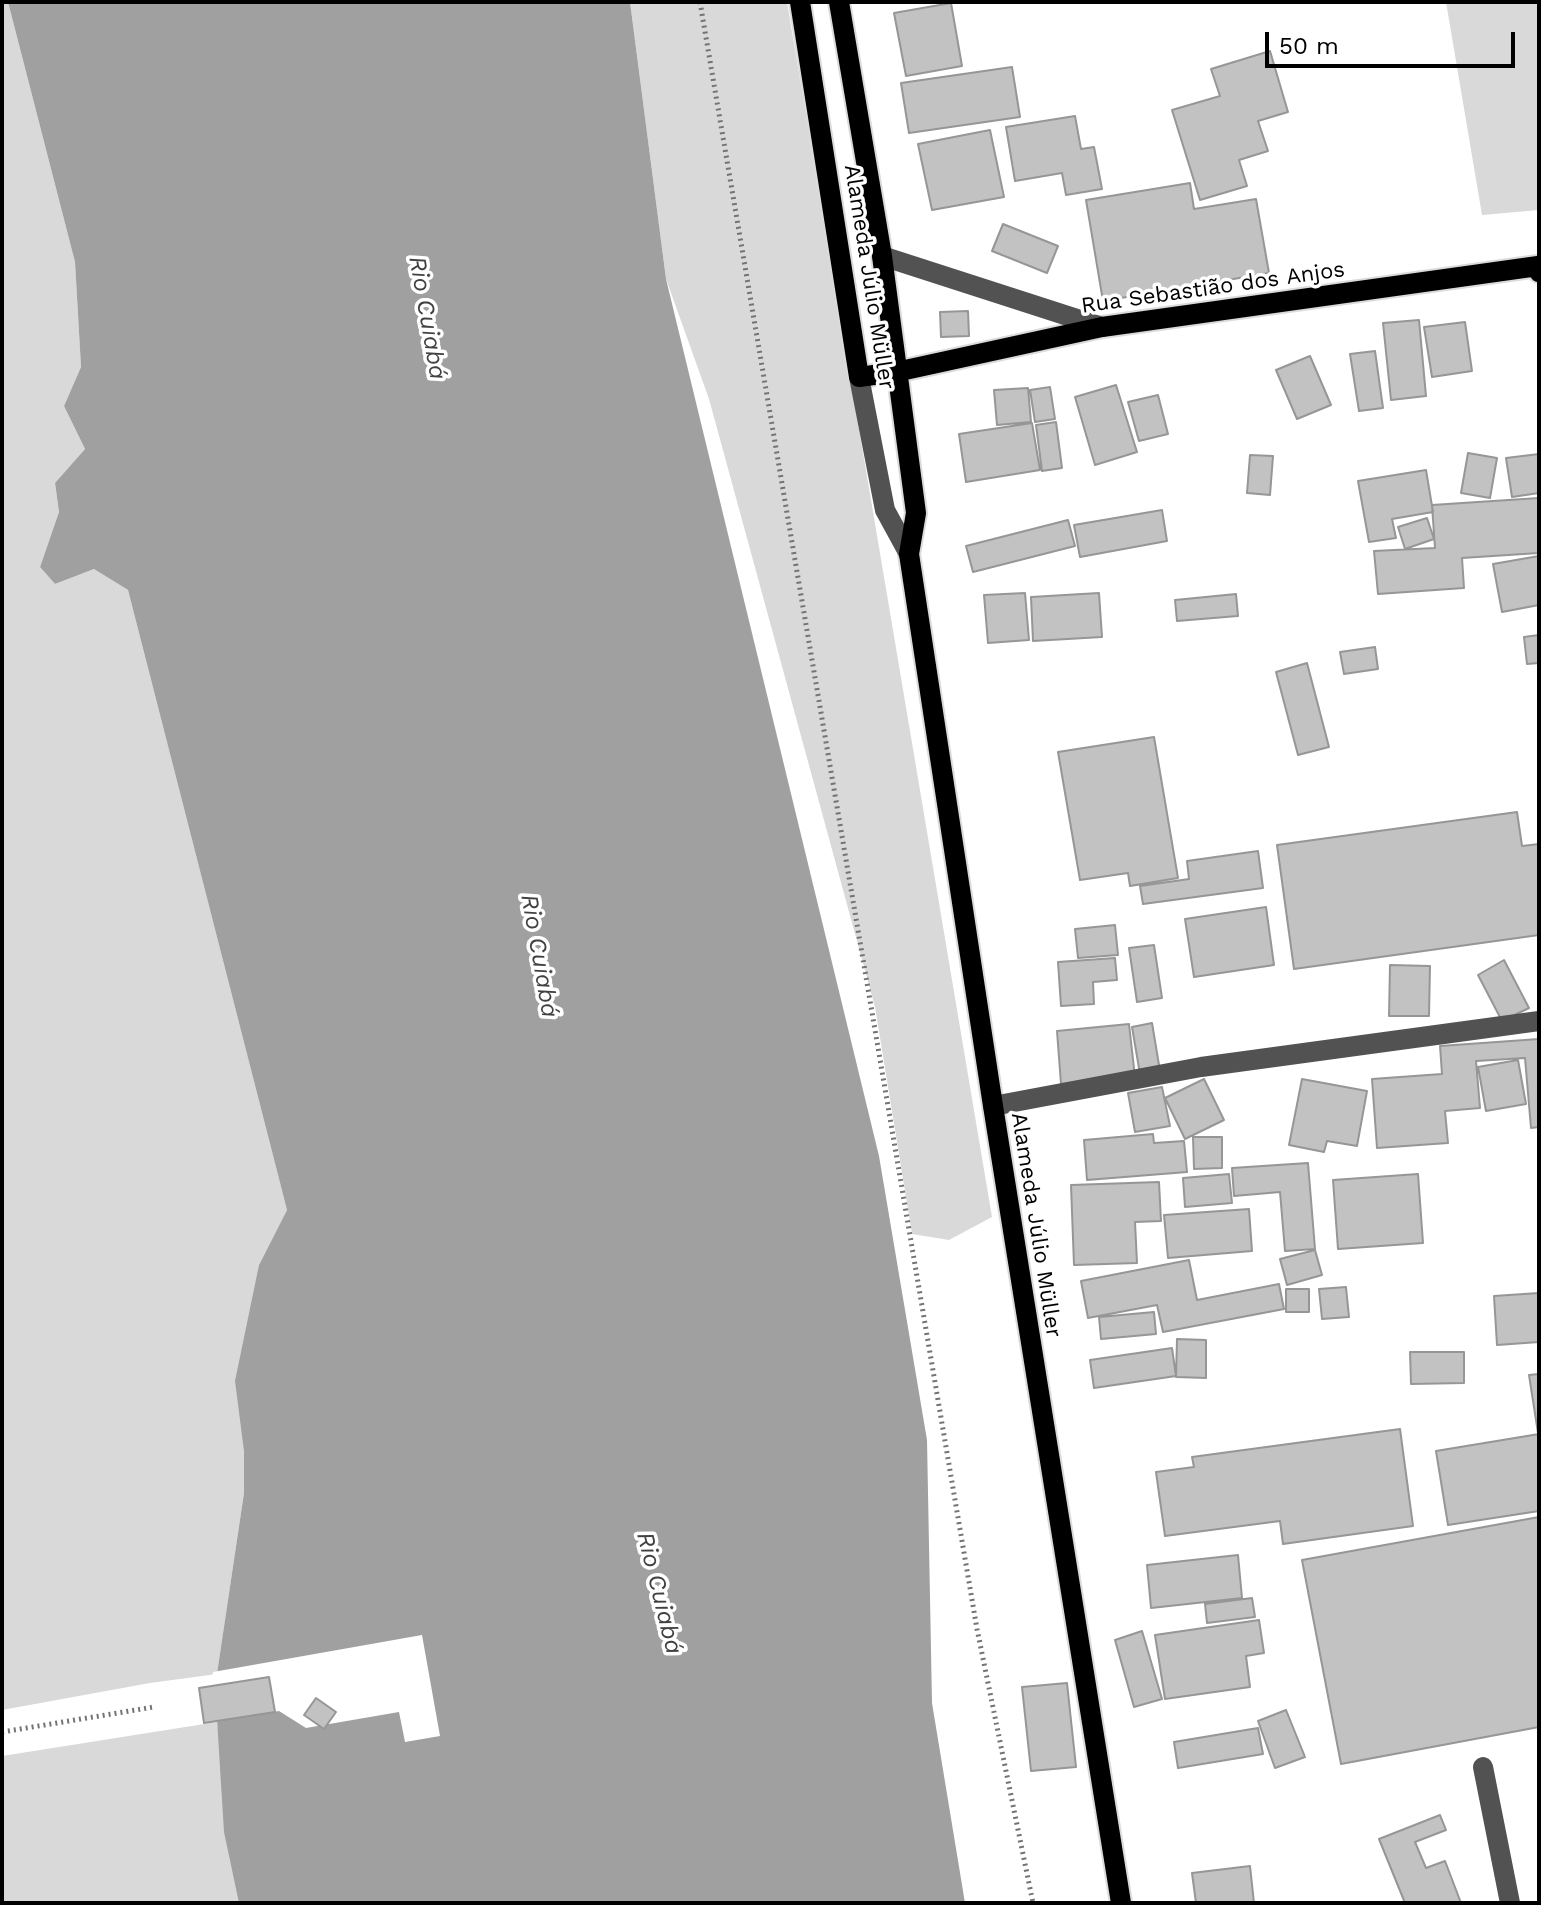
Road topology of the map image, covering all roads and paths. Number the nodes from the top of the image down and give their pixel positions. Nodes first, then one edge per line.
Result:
1 (700, 2) edge
2 (800, 2) edge
3 (839, 2) edge
4 (882, 256) junction
5 (1539, 268) edge
6 (1102, 327) junction
7 (896, 372) junction
8 (859, 377) junction
9 (909, 554) junction
10 (1539, 1021) edge
11 (993, 1106) junction
12 (154, 1707) dead end
13 (2, 1732) edge
14 (1483, 1767) dead end
15 (1033, 1903) edge
16 (1121, 1903) edge
17 (1510, 1903) edge

1 - 15 path
2 - 8 main road, Alameda Júlio Müller
3 - 4 main road, Alameda Júlio Müller
4 - 6 street
4 - 7 main road, Alameda Júlio Müller
5 - 6 main road, Rua Sebastião dos Anjos
6 - 7 main road, Rua Sebastião dos Anjos
7 - 8 main road, Rua Sebastião dos Anjos
7 - 9 main road, Alameda Júlio Müller
8 - 9 street, Alameda Júlio Müller
9 - 11 main road, Alameda Júlio Müller
10 - 11 street
11 - 16 main road, Alameda Júlio Müller
12 - 13 path
14 - 17 street

